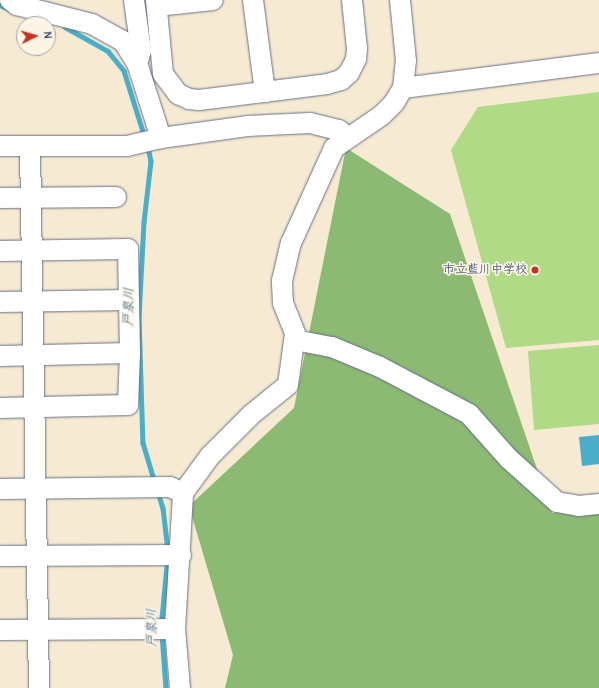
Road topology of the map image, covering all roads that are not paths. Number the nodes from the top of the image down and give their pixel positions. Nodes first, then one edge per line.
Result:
1 (10, 0) edge
2 (134, 0) edge
3 (213, 0) edge
4 (253, 0) edge
5 (352, 0) edge
6 (400, 0) edge
7 (157, 3) edge
8 (137, 63) junction
9 (599, 64) edge
10 (403, 88) junction
11 (265, 92) junction
12 (161, 138) junction
13 (348, 138) junction
14 (0, 146) edge
15 (30, 146) junction
16 (116, 197) dead end
17 (0, 198) edge
18 (32, 198) junction
19 (33, 250) junction
20 (0, 251) edge
21 (129, 300) junction
22 (33, 301) junction
23 (0, 302) edge
24 (295, 340) junction
25 (130, 353) junction
26 (34, 355) junction
27 (0, 356) edge
28 (35, 407) junction
29 (0, 408) edge
30 (0, 489) edge
31 (37, 489) junction
32 (183, 493) junction
33 (599, 504) edge
34 (181, 554) junction
35 (0, 556) edge
36 (38, 556) junction
37 (175, 629) junction
38 (0, 630) edge
39 (38, 630) junction
40 (40, 688) edge
41 (180, 688) edge

1 - 8 street
2 - 8 street
3 - 7 street
4 - 11 street
5 - 11 street
6 - 10 street
7 - 11 street
8 - 12 street
9 - 10 street
10 - 13 street
12 - 13 street
12 - 15 street
13 - 24 street
14 - 15 street
15 - 18 street
16 - 18 street
17 - 18 street
18 - 19 street
19 - 20 street
19 - 21 street
19 - 22 street
21 - 22 street
21 - 25 street
22 - 23 street
22 - 26 street
24 - 32 street
24 - 33 street
25 - 26 street
25 - 28 street
26 - 27 street
26 - 28 street
28 - 29 street
28 - 31 street
30 - 31 street
31 - 32 street
31 - 36 street
32 - 34 street
34 - 36 street
34 - 37 street
35 - 36 street
36 - 39 street
37 - 39 street
37 - 41 street
38 - 39 street
39 - 40 street

